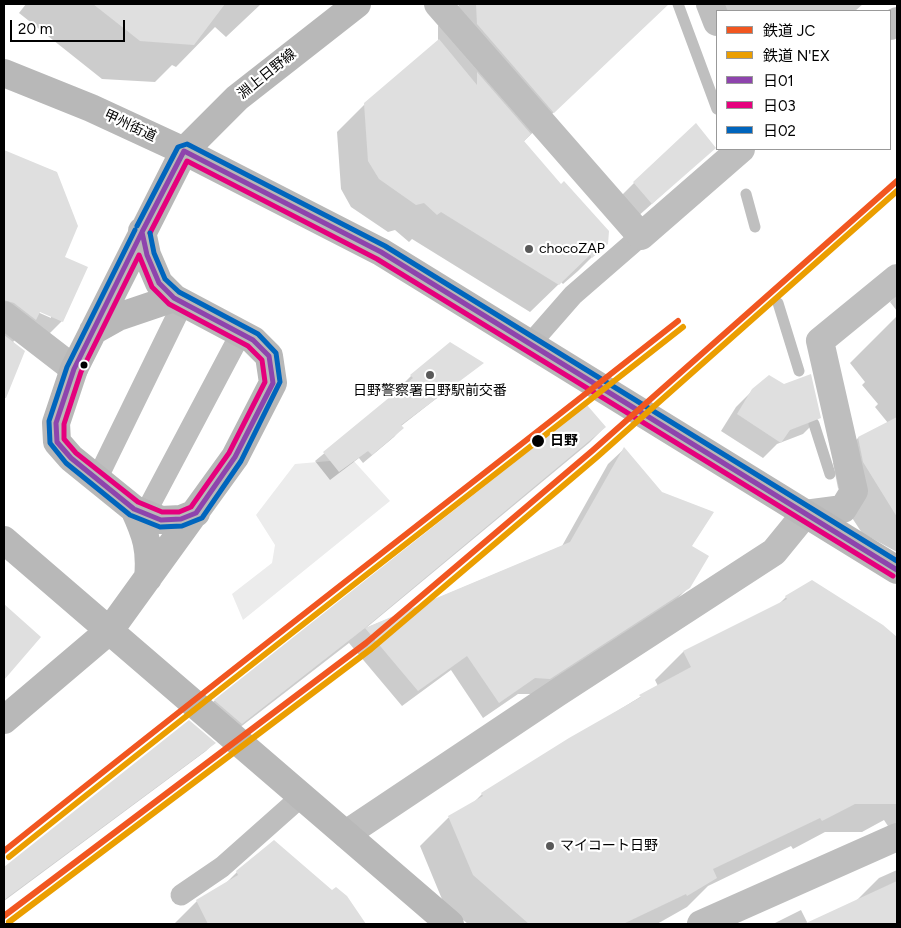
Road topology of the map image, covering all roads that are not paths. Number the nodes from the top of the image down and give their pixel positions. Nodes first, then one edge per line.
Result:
1 (356, 4) edge
2 (438, 4) edge
3 (710, 4) edge
4 (716, 19) edge
5 (4, 73) edge
6 (740, 150) edge
7 (184, 151) junction
8 (142, 231) junction
9 (641, 236) junction
10 (897, 278) edge
11 (179, 301) junction
12 (4, 315) edge
13 (93, 331) junction
14 (240, 333) junction
15 (531, 343) junction
16 (74, 369) junction
17 (96, 479) junction
18 (140, 512) junction
19 (196, 513) junction
20 (805, 514) junction
21 (4, 540) edge
22 (897, 570) edge
23 (148, 578) junction
24 (110, 630) junction
25 (4, 720) edge
26 (302, 796) junction
27 (346, 834) junction
28 (897, 837) edge
29 (182, 895) dead end
30 (450, 924) edge
31 (701, 924) edge

1 - 7 street, 淵上日野線
2 - 9 street
3 - 4 street
5 - 7 street, 甲州街道
6 - 9 street
7 - 8 street, 淵上日野線
7 - 15 street, 甲州街道
8 - 11 street
8 - 13 street, 淵上日野線
9 - 15 lane
10 - 20 street
11 - 13 street
11 - 14 street
11 - 17 lane
12 - 16 street
13 - 16 street, 淵上日野線
14 - 18 lane
14 - 19 street
15 - 20 street, 甲州街道
16 - 17 street, 淵上日野線
17 - 18 street, 淵上日野線
18 - 19 street
18 - 23 street
19 - 23 street
20 - 22 street, 甲州街道
20 - 27 street
21 - 24 street
23 - 24 street
24 - 25 street
24 - 26 street
26 - 27 street
26 - 29 lane
27 - 30 street
28 - 31 street

